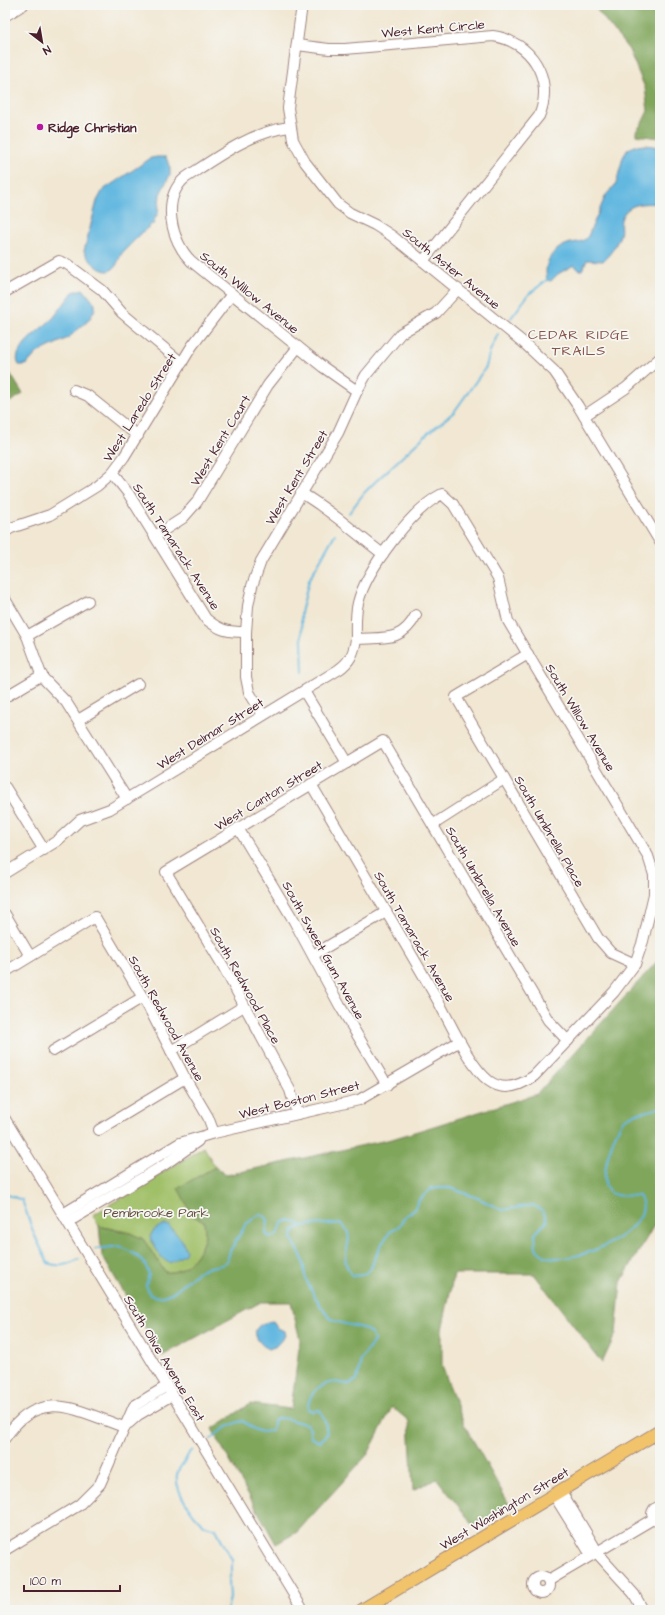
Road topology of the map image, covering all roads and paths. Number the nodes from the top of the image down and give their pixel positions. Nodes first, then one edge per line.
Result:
1 (23, 5) edge
2 (302, 5) edge
3 (5, 16) edge
4 (297, 45) junction
5 (289, 127) junction
6 (423, 261) junction
7 (458, 289) junction
8 (5, 292) edge
9 (232, 294) junction
10 (298, 347) junction
11 (660, 358) edge
12 (182, 362) junction
13 (74, 390) dead end
14 (357, 391) junction
15 (584, 416) junction
16 (138, 436) junction
17 (112, 473) junction
18 (301, 493) junction
19 (442, 494) joint
20 (5, 532) edge
21 (155, 536) junction
22 (660, 542) edge
23 (383, 554) junction
24 (5, 599) edge
25 (88, 601) dead end
26 (416, 615) dead end
27 (246, 632) junction
28 (27, 636) junction
29 (356, 640) junction
30 (528, 654) junction
31 (42, 675) junction
32 (138, 684) dead end
33 (304, 691) junction
34 (5, 697) edge
35 (263, 715) junction
36 (78, 720) junction
37 (383, 740) joint
38 (347, 763) junction
39 (504, 779) junction
40 (311, 784) junction
41 (5, 787) edge
42 (127, 799) junction
43 (434, 824) junction
44 (238, 828) junction
45 (44, 850) junction
46 (166, 872) joint
47 (5, 873) edge
48 (386, 912) junction
49 (5, 914) edge
50 (313, 955) junction
51 (30, 956) junction
52 (635, 964) junction
53 (5, 972) edge
54 (143, 997) junction
55 (244, 1006) junction
56 (460, 1041) junction
57 (568, 1041) junction
58 (52, 1051) dead end
59 (171, 1051) junction
60 (185, 1078) junction
61 (387, 1085) junction
62 (297, 1114) junction
63 (5, 1119) edge
64 (99, 1130) dead end
65 (214, 1132) junction
66 (65, 1218) junction
67 (169, 1390) junction
68 (124, 1427) junction
69 (660, 1431) edge
70 (5, 1438) edge
71 (557, 1493) junction
72 (660, 1506) edge
73 (656, 1520) edge
74 (5, 1550) edge
75 (596, 1552) junction
76 (548, 1581) dead end
77 (303, 1610) edge
78 (362, 1610) edge
79 (643, 1610) edge

1 - 3 street
2 - 4 street, South Aster Avenue
4 - 5 street, South Aster Avenue
4 - 6 street, West Kent Circle
5 - 6 street, South Aster Avenue
5 - 9 street, South Willow Avenue
6 - 7 street, South Aster Avenue
7 - 14 street, West Kent Street
7 - 15 street, South Aster Avenue
8 - 12 street
9 - 10 street, South Willow Avenue
9 - 12 street, West Laredo Street
10 - 14 street, South Willow Avenue
10 - 21 street, West Kent Court
11 - 15 street
12 - 16 street, West Laredo Street
13 - 16 street
14 - 18 street, West Kent Street
15 - 22 street, South Aster Avenue
16 - 17 street, West Laredo Street
17 - 20 street, West Laredo Street
17 - 21 street, South Tamarack Avenue
18 - 23 street
18 - 27 street, West Kent Street
19 - 23 street, West Delmar Street
19 - 30 street, South Willow Avenue
21 - 27 street, South Tamarack Avenue
23 - 29 street, West Delmar Street
24 - 28 street
25 - 28 street
26 - 29 street
27 - 35 street, West Kent Street
28 - 31 street
29 - 33 street, West Delmar Street
30 - 39 street, South Umbrella Place
30 - 52 street, South Willow Avenue
31 - 34 street
31 - 36 street
32 - 36 street
33 - 35 street, West Delmar Street
33 - 38 street
35 - 42 street, West Delmar Street
36 - 42 street
37 - 38 street, West Canton Street
37 - 43 street, South Umbrella Avenue
38 - 40 street, West Canton Street
39 - 43 street
39 - 52 street, South Umbrella Place
40 - 44 street, West Canton Street
40 - 48 street, South Tamarack Avenue
41 - 45 street
42 - 45 street, West Delmar Street
43 - 57 street, South Umbrella Avenue
44 - 46 street, West Canton Street
44 - 50 street, South Sweet Gum Avenue
45 - 47 street, West Delmar Street
46 - 55 street, South Redwood Place
48 - 50 street
48 - 56 street, South Tamarack Avenue
49 - 51 street
50 - 61 street, South Sweet Gum Avenue
51 - 53 street
51 - 54 street, South Redwood Avenue
52 - 57 street
54 - 58 street
54 - 59 street, South Redwood Avenue
55 - 59 street
55 - 62 street, South Redwood Place
56 - 57 street, South Tamarack Avenue
56 - 61 street, West Boston Street
59 - 60 street, South Redwood Avenue
60 - 64 street
60 - 65 street, South Redwood Avenue
61 - 62 street, West Boston Street
62 - 65 street, West Boston Street
63 - 66 street, South Olive Avenue East
65 - 66 street, West Boston Street
66 - 67 street, South Olive Avenue East
67 - 68 street
67 - 77 street, South Olive Avenue East
68 - 70 street
68 - 74 street
69 - 71 main road, West Washington Street
71 - 75 street
71 - 78 main road, West Washington Street
72 - 73 street
73 - 75 street
75 - 76 street
75 - 79 street

